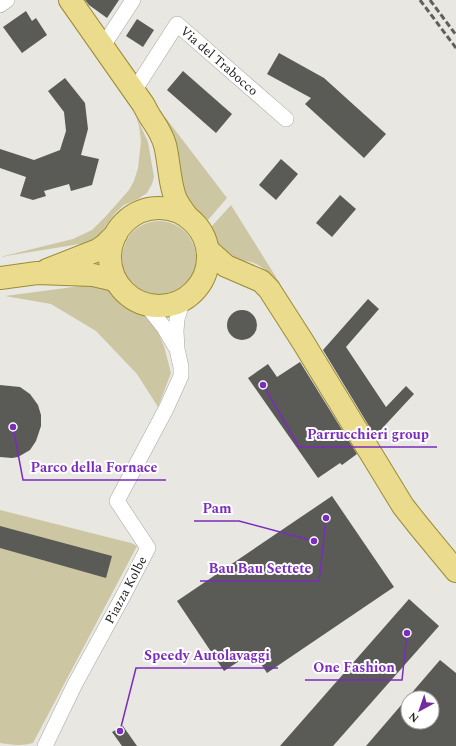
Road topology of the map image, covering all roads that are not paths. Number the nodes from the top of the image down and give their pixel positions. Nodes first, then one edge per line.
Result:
1 (7, 0) edge
2 (70, 0) edge
3 (133, 0) edge
4 (0, 5) edge
5 (103, 46) junction
6 (134, 91) junction
7 (151, 118) junction
8 (286, 119) dead end
9 (143, 211) junction
10 (186, 215) junction
11 (116, 234) junction
12 (208, 250) junction
13 (37, 273) junction
14 (0, 278) edge
15 (115, 280) junction
16 (194, 290) junction
17 (280, 305) junction
18 (148, 307) junction
19 (177, 349) junction
20 (456, 571) edge
21 (44, 746) edge

1 - 4 street
2 - 5 main road
3 - 5 street
5 - 6 main road
6 - 7 main road
6 - 8 street, Via del Trabocco
7 - 9 main road
7 - 10 main road
9 - 10 main road
9 - 11 main road
10 - 12 main road
11 - 13 main road
11 - 15 main road
12 - 16 main road
12 - 17 main road
13 - 14 main road
13 - 15 main road
15 - 18 main road
16 - 17 main road
16 - 18 main road
16 - 19 street, Piazza Kolbe
17 - 20 main road
18 - 19 street, Piazza Kolbe
19 - 21 street, Piazza Kolbe

